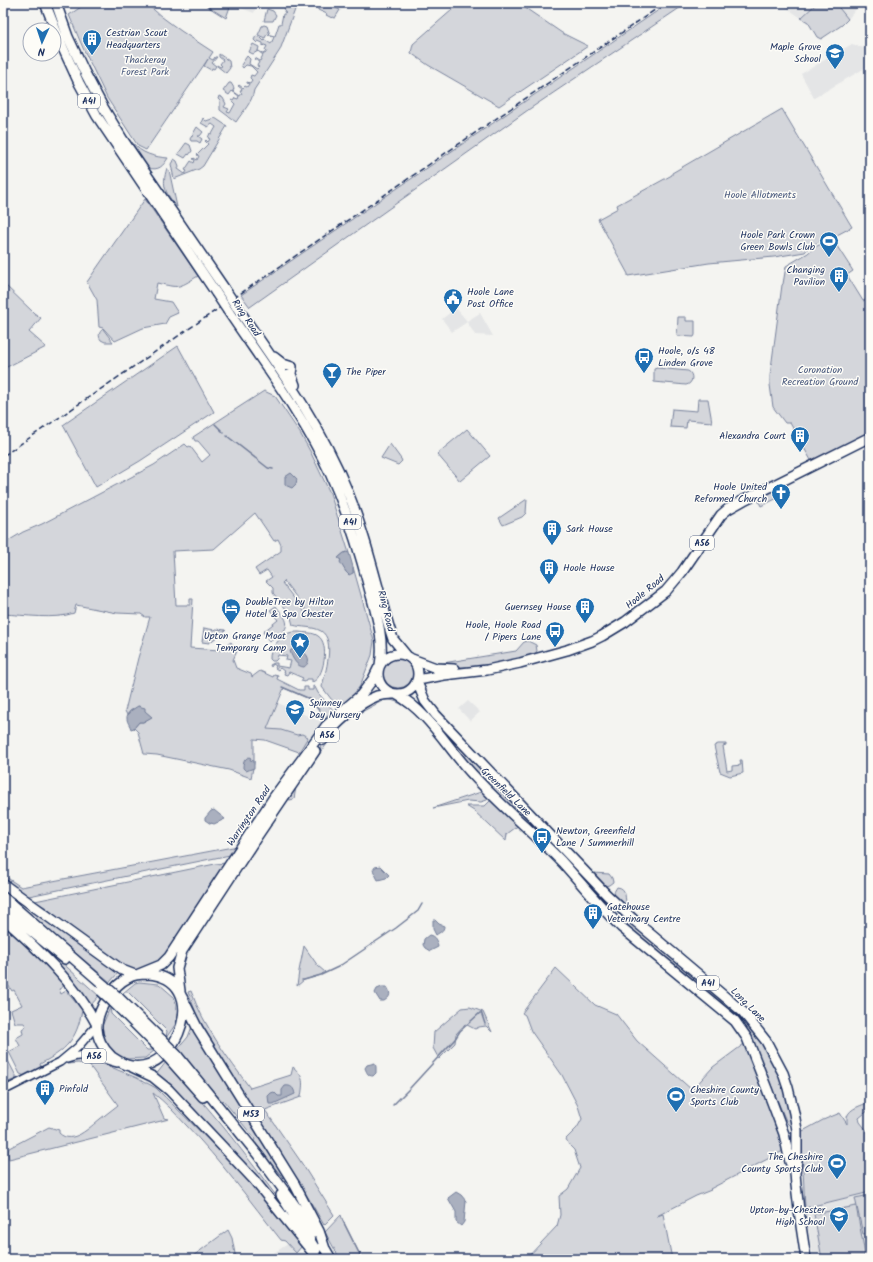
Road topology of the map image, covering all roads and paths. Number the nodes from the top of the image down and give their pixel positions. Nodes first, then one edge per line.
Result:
1 (45, 3) edge
2 (56, 3) edge
3 (870, 437) edge
4 (409, 657) junction
5 (380, 666) junction
6 (487, 670) junction
7 (418, 681) junction
8 (394, 694) junction
9 (252, 838) junction
10 (234, 865) junction
11 (3, 884) edge
12 (607, 895) joint
13 (3, 897) edge
14 (600, 906) joint
15 (3, 908) edge
16 (3, 918) edge
17 (137, 975) junction
18 (103, 988) junction
19 (181, 994) junction
20 (97, 1026) junction
21 (60, 1062) junction
22 (130, 1066) junction
23 (3, 1091) edge
24 (795, 1173) junction
25 (316, 1242) junction
26 (318, 1259) edge
27 (322, 1259) edge
28 (331, 1259) edge
29 (806, 1259) edge

1 - 5 highway, Ring Road / A41, bridge
2 - 4 highway, Ring Road / A41, bridge
3 - 6 highway, Hoole Road / A56
4 - 5 highway
4 - 6 highway, Hoole Road / A56
4 - 7 highway
5 - 8 highway
5 - 9 highway, Warrington Road / A56
6 - 7 highway, Hoole Road / A56
7 - 8 highway
7 - 12 highway, Greenfield Lane / A41
8 - 9 highway, Warrington Road / A56
8 - 14 highway, Greenfield Lane / A41
9 - 10 highway, Warrington Road / A56
10 - 17 highway, Warrington Road / A56
10 - 19 highway, Warrington Road / A56
11 - 17 highway
12 - 24 highway, Long Lane / A41
13 - 18 highway, M53
14 - 24 highway, Long Lane / A41
15 - 18 highway, M53
16 - 20 highway
17 - 19 highway
17 - 20 highway
18 - 25 highway, M53, bridge
19 - 22 highway
19 - 25 highway, M53
20 - 21 main road, A56
20 - 22 highway
21 - 22 main road, A56
21 - 23 main road, A56
22 - 25 highway, M53
24 - 29 highway, Long Lane / A41
25 - 26 highway, M53
25 - 27 highway, M53
25 - 28 highway, M53

